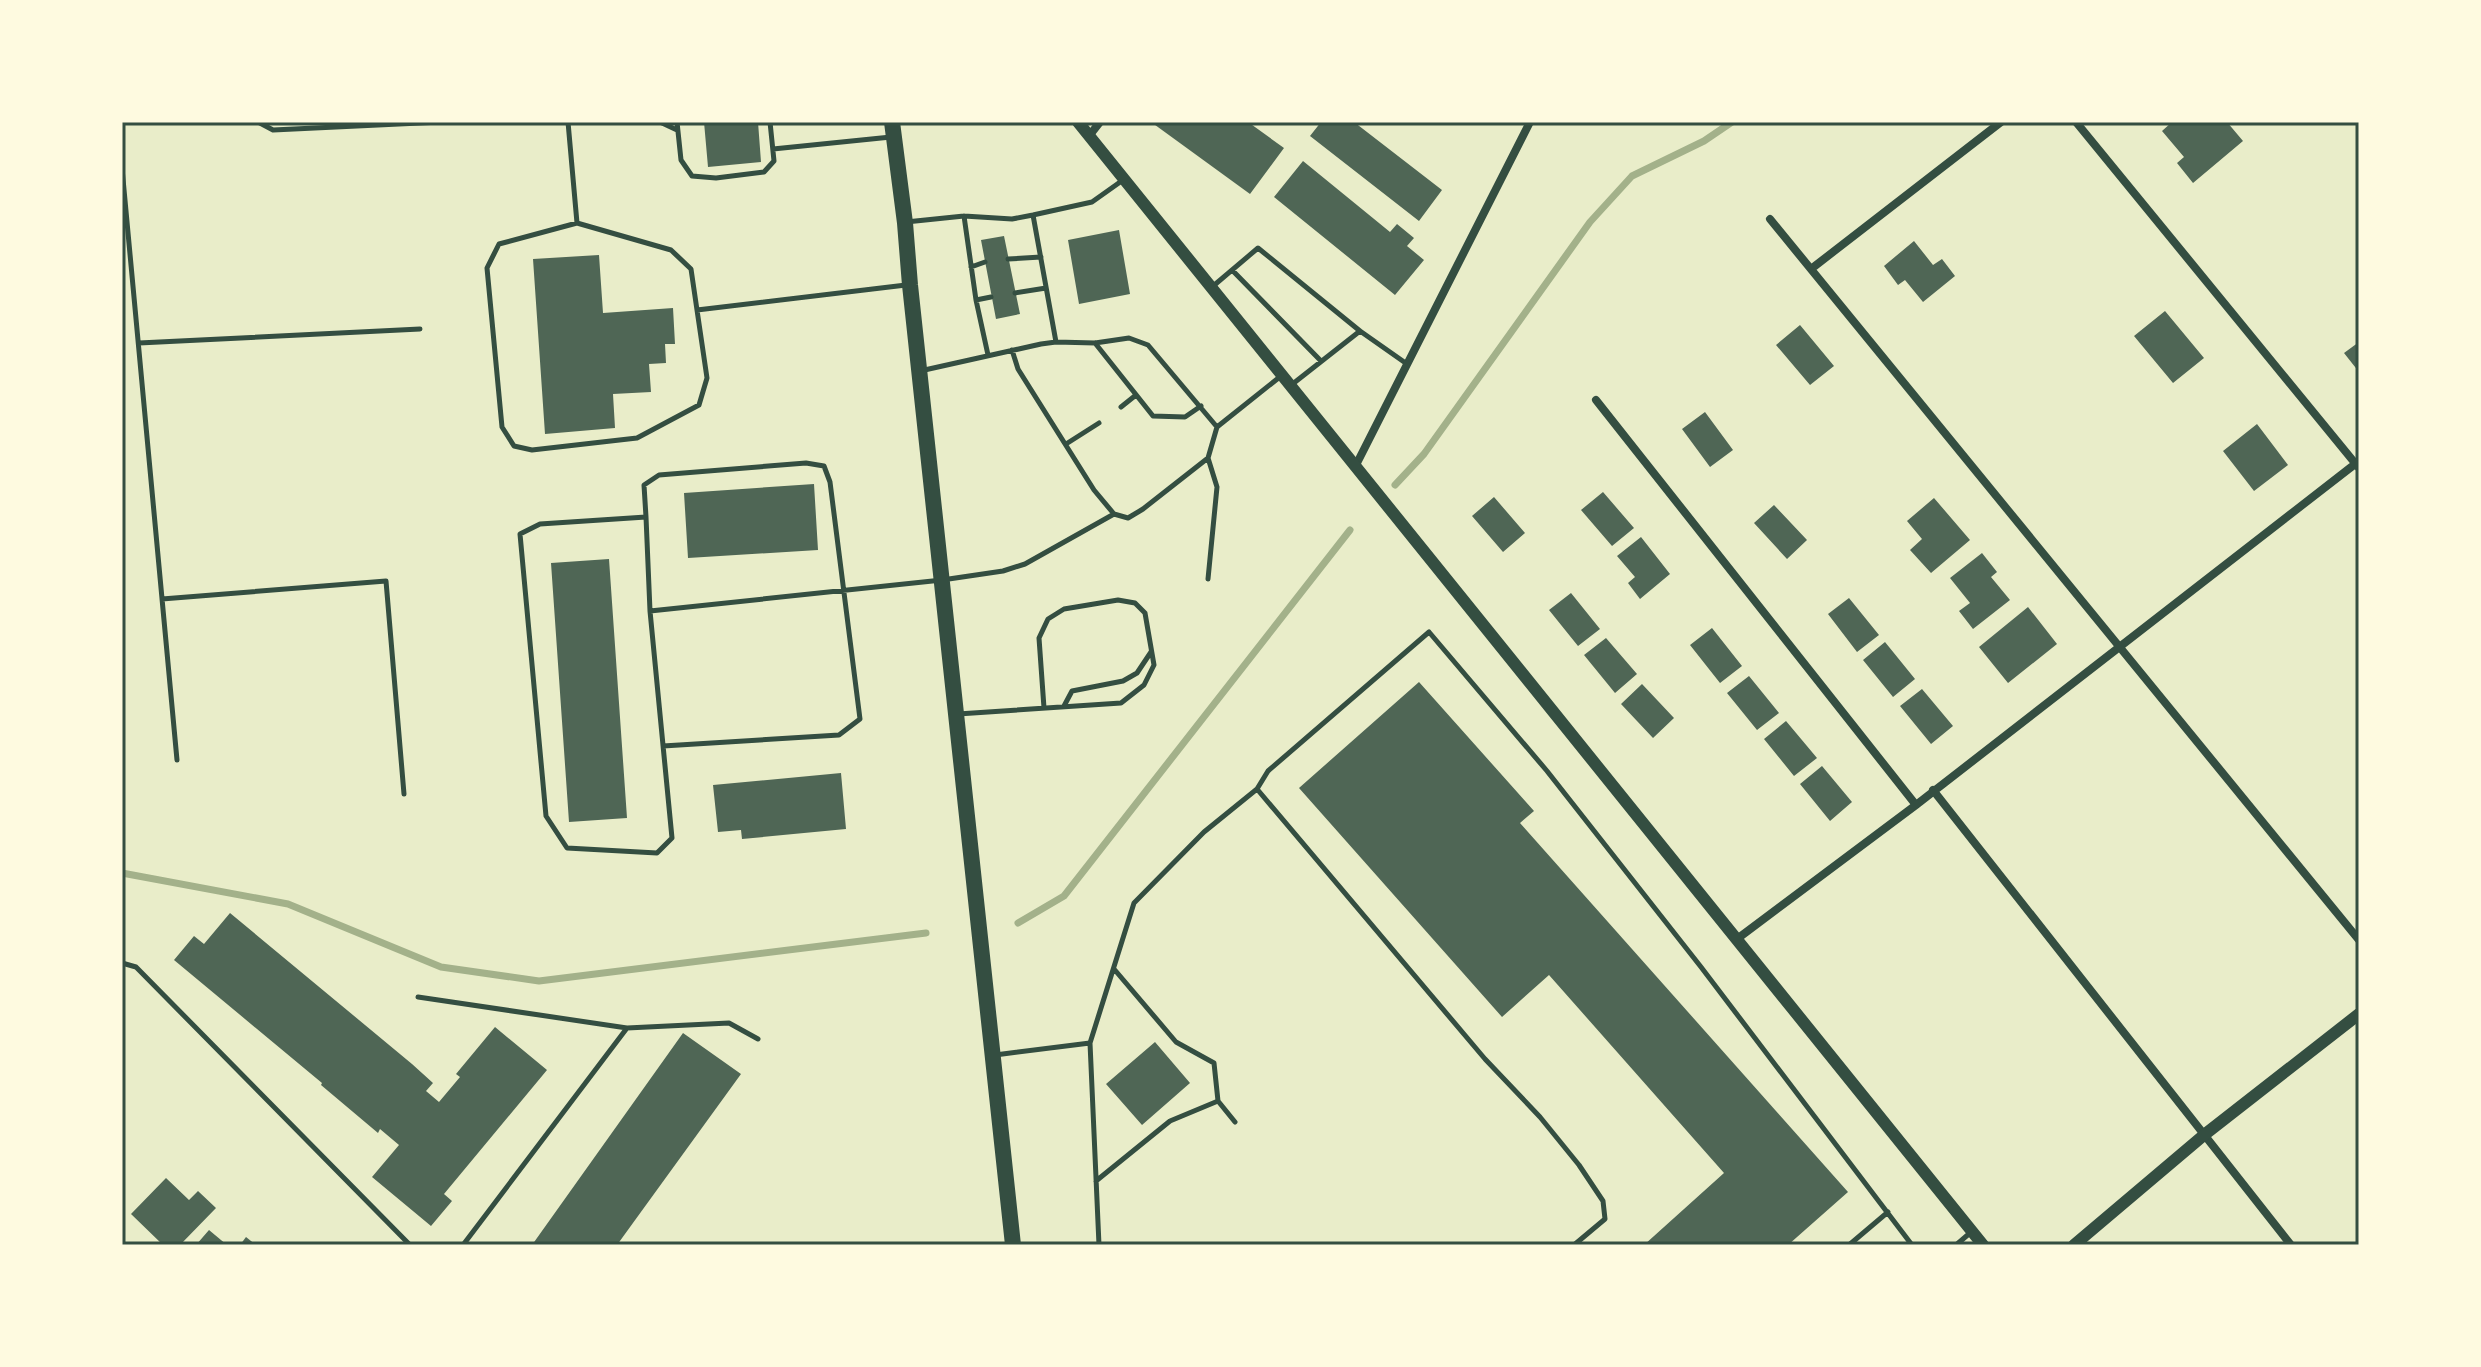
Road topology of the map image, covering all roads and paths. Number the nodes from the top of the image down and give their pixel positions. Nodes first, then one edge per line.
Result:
1 (258, 122) edge
2 (441, 122) edge
3 (568, 122) edge
4 (660, 122) edge
5 (677, 122) edge
6 (770, 122) edge
7 (1078, 122) edge
8 (1100, 122) edge
9 (1530, 122) edge
10 (2001, 122) edge
11 (2076, 122) edge
12 (893, 129) edge
13 (677, 130) junction
14 (1089, 136) junction
15 (773, 149) junction
16 (122, 168) edge
17 (1124, 180) junction
18 (1033, 215) junction
19 (964, 216) junction
20 (1770, 219) dead end
21 (577, 223) junction
22 (905, 223) junction
23 (1041, 257) junction
24 (1008, 259) dead end
25 (985, 262) dead end
26 (971, 267) junction
27 (1811, 269) junction
28 (1232, 270) junction
29 (910, 285) junction
30 (1046, 288) junction
31 (1211, 288) junction
32 (1015, 293) dead end
33 (991, 297) dead end
34 (976, 300) junction
35 (697, 310) junction
36 (420, 329) dead end
37 (1360, 331) junction
38 (1056, 342) junction
39 (139, 343) junction
40 (1095, 343) junction
41 (1012, 350) junction
42 (988, 355) junction
43 (1321, 361) junction
44 (1407, 364) junction
45 (919, 371) junction
46 (1285, 381) junction
47 (1136, 395) junction
48 (1596, 400) dead end
49 (1201, 406) junction
50 (1121, 407) dead end
51 (1099, 423) dead end
52 (1217, 427) junction
53 (1066, 444) junction
54 (1208, 458) junction
55 (2358, 465) edge
56 (1354, 468) junction
57 (1114, 514) junction
58 (646, 517) junction
59 (1208, 579) dead end
60 (942, 580) junction
61 (844, 591) junction
62 (162, 599) junction
63 (650, 611) junction
64 (2118, 647) junction
65 (1151, 651) junction
66 (1064, 707) junction
67 (1044, 708) junction
68 (956, 714) junction
69 (663, 746) junction
70 (177, 760) dead end
71 (1257, 789) junction
72 (1933, 790) junction
73 (404, 794) dead end
74 (1916, 805) junction
75 (1737, 939) junction
76 (2359, 940) edge
77 (122, 963) edge
78 (1113, 968) junction
79 (418, 997) dead end
80 (2359, 1014) edge
81 (627, 1028) junction
82 (758, 1039) dead end
83 (1090, 1043) junction
84 (993, 1055) junction
85 (1218, 1101) junction
86 (1235, 1122) dead end
87 (2204, 1135) junction
88 (1096, 1181) junction
89 (1888, 1212) junction
90 (1972, 1232) junction
91 (410, 1245) edge
92 (463, 1245) edge
93 (1013, 1245) edge
94 (1099, 1245) edge
95 (1574, 1245) edge
96 (1849, 1245) edge
97 (1912, 1245) edge
98 (1956, 1245) edge
99 (1983, 1245) edge
100 (2074, 1245) edge
101 (2291, 1245) edge

1 - 2 lane
3 - 21 lane
4 - 13 lane
5 - 13 lane
6 - 15 lane
7 - 14 street
8 - 14 street
9 - 44 street
10 - 27 street
11 - 55 street
12 - 15 lane
12 - 22 main road
13 - 15 lane
14 - 17 street
16 - 39 lane
17 - 18 lane
17 - 31 street
18 - 19 lane
18 - 23 lane
19 - 22 lane
19 - 26 lane
20 - 27 street
21 - 35 lane
21 - 35 lane
22 - 29 main road
23 - 24 lane
23 - 30 lane
25 - 26 lane
26 - 34 lane
27 - 64 street
28 - 31 lane
28 - 37 lane
28 - 43 lane
29 - 35 lane
29 - 45 main road
30 - 32 lane
30 - 38 lane
31 - 46 street
33 - 34 lane
34 - 42 lane
36 - 39 lane
37 - 43 lane
37 - 44 lane
38 - 40 lane
38 - 41 lane
39 - 62 lane
40 - 47 lane
40 - 49 lane
41 - 42 lane
41 - 53 lane
42 - 45 lane
43 - 46 lane
44 - 56 street
45 - 60 main road
46 - 52 lane
46 - 56 street
47 - 49 lane
47 - 50 lane
48 - 74 street
49 - 52 lane
51 - 53 lane
52 - 54 lane
53 - 57 lane
54 - 57 lane
54 - 59 lane
55 - 64 street
56 - 75 street
57 - 60 lane
58 - 61 lane
58 - 63 lane
58 - 69 lane
60 - 61 lane
60 - 68 main road
61 - 63 lane
61 - 69 lane
62 - 70 lane
62 - 73 lane
63 - 69 lane
64 - 72 street
64 - 76 street
65 - 66 lane
65 - 66 lane
65 - 67 lane
66 - 67 lane
67 - 68 lane
68 - 84 main road
71 - 78 lane
71 - 89 lane
71 - 95 lane
72 - 74 street
72 - 87 street
74 - 75 street
75 - 90 street
77 - 91 lane
78 - 83 lane
78 - 85 lane
79 - 81 lane
80 - 87 street
81 - 82 lane
81 - 92 lane
83 - 84 lane
83 - 88 lane
84 - 93 main road
85 - 86 lane
85 - 88 lane
87 - 100 street
87 - 101 street
88 - 94 lane
89 - 96 lane
89 - 97 lane
90 - 98 lane
90 - 99 street

